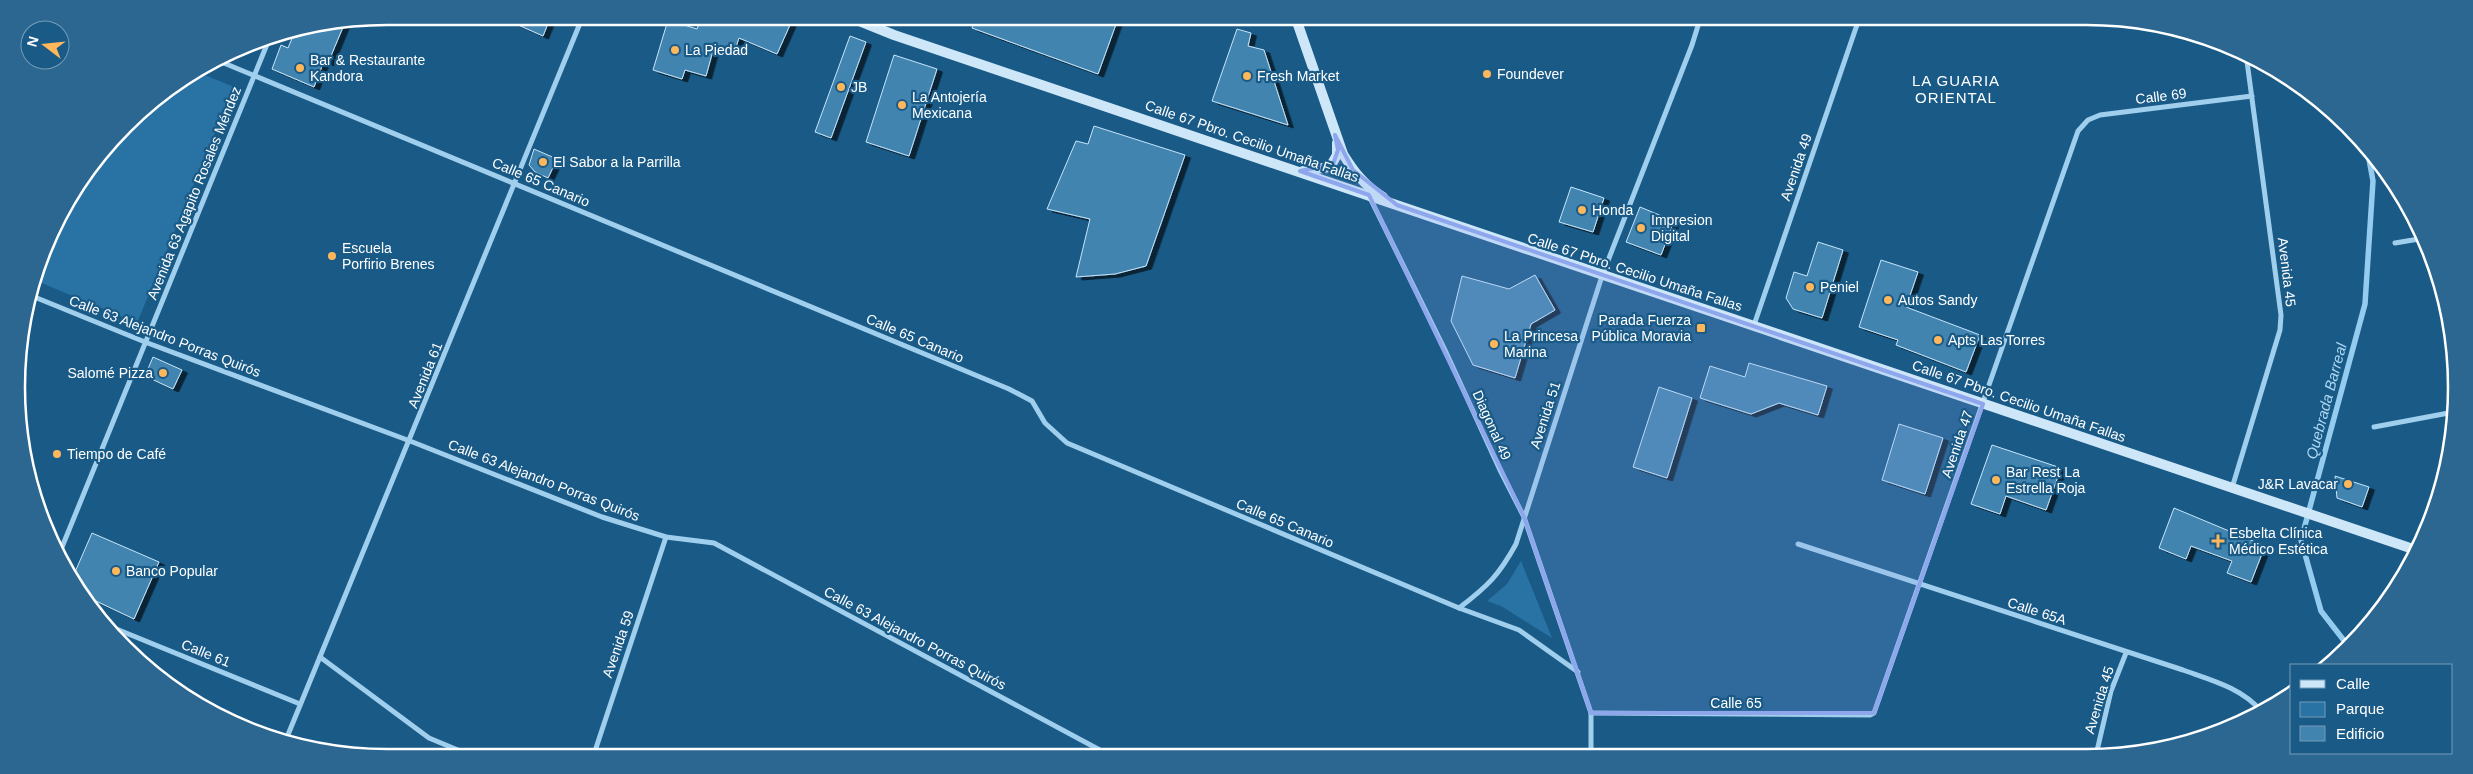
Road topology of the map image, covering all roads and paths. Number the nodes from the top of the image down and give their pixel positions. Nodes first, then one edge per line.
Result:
1 (579, 25) edge
2 (870, 25) edge
3 (1298, 25) edge
4 (1698, 25) edge
5 (1857, 25) edge
6 (266, 46) edge
7 (2247, 63) edge
8 (224, 64) edge
9 (254, 76) junction
10 (2252, 96) junction
11 (2078, 131) joint
12 (1335, 135) junction
13 (1300, 171) junction
14 (515, 184) junction
15 (1369, 195) junction
16 (1397, 205) junction
17 (2416, 239) edge
18 (2395, 243) dead end
19 (1602, 276) junction
20 (36, 298) edge
21 (1754, 326) junction
22 (145, 342) junction
23 (1983, 404) junction
24 (2447, 413) edge
25 (2374, 427) dead end
26 (410, 441) junction
27 (2232, 488) junction
28 (1524, 517) junction
29 (666, 537) junction
30 (1798, 544) dead end
31 (62, 547) edge
32 (2410, 548) edge
33 (1920, 585) junction
34 (1460, 608) junction
35 (119, 630) edge
36 (2126, 653) junction
37 (320, 657) junction
38 (1578, 672) junction
39 (300, 704) junction
40 (2258, 706) edge
41 (1877, 708) joint
42 (1591, 714) junction
43 (288, 735) edge
44 (455, 749) edge
45 (595, 749) edge
46 (1098, 749) edge
47 (1591, 749) edge
48 (2098, 749) edge

1 - 14 street, Avenida 61
2 - 13 main road, Calle 67 Pbro. Cecilio Umaña Fallas
3 - 12 main road
4 - 19 street, Avenida 51
5 - 21 street, Avenida 49
6 - 9 street, Avenida 63 Agapito Rosales Méndez
7 - 10 street, Avenida 45
8 - 9 street, Calle 65 Canario
9 - 14 street, Calle 65 Canario
9 - 22 street, Avenida 63 Agapito Rosales Méndez
10 - 11 street, Calle 69
10 - 27 street, Avenida 45
11 - 23 street, Avenida 47
12 - 13 main road
12 - 16 main road
13 - 15 main road, Calle 67 Pbro. Cecilio Umaña Fallas
14 - 26 street, Avenida 61
14 - 34 street, Calle 65 Canario
15 - 16 main road, Calle 67 Pbro. Cecilio Umaña Fallas
15 - 28 street, Diagonal 49
16 - 19 main road, Calle 67 Pbro. Cecilio Umaña Fallas
17 - 18 street
19 - 21 main road, Calle 67 Pbro. Cecilio Umaña Fallas
19 - 28 street, Avenida 51
20 - 22 street, Calle 63 Alejandro Porras Quirós
21 - 23 main road, Calle 67 Pbro. Cecilio Umaña Fallas
22 - 26 street, Calle 63 Alejandro Porras Quirós
22 - 31 street, Avenida 63 Agapito Rosales Méndez
23 - 27 main road, Calle 67 Pbro. Cecilio Umaña Fallas
23 - 33 street, Avenida 47
24 - 25 street
26 - 29 street, Calle 63 Alejandro Porras Quirós
26 - 37 street, Avenida 61
27 - 32 main road, Calle 67 Pbro. Cecilio Umaña Fallas
28 - 34 street, Avenida 51
28 - 38 street, Diagonal 49
29 - 45 street, Avenida 59
29 - 46 street, Calle 63 Alejandro Porras Quirós
30 - 33 street, Calle 65A
33 - 36 street, Calle 65A
33 - 41 street, Avenida 47
34 - 38 street, Calle 65 Canario
35 - 39 street, Calle 61
36 - 40 street, Calle 65A
36 - 48 street, Avenida 45
37 - 39 street, Avenida 61
37 - 44 street
38 - 42 street
39 - 43 street, Avenida 61
41 - 42 street, Calle 65
42 - 47 street

